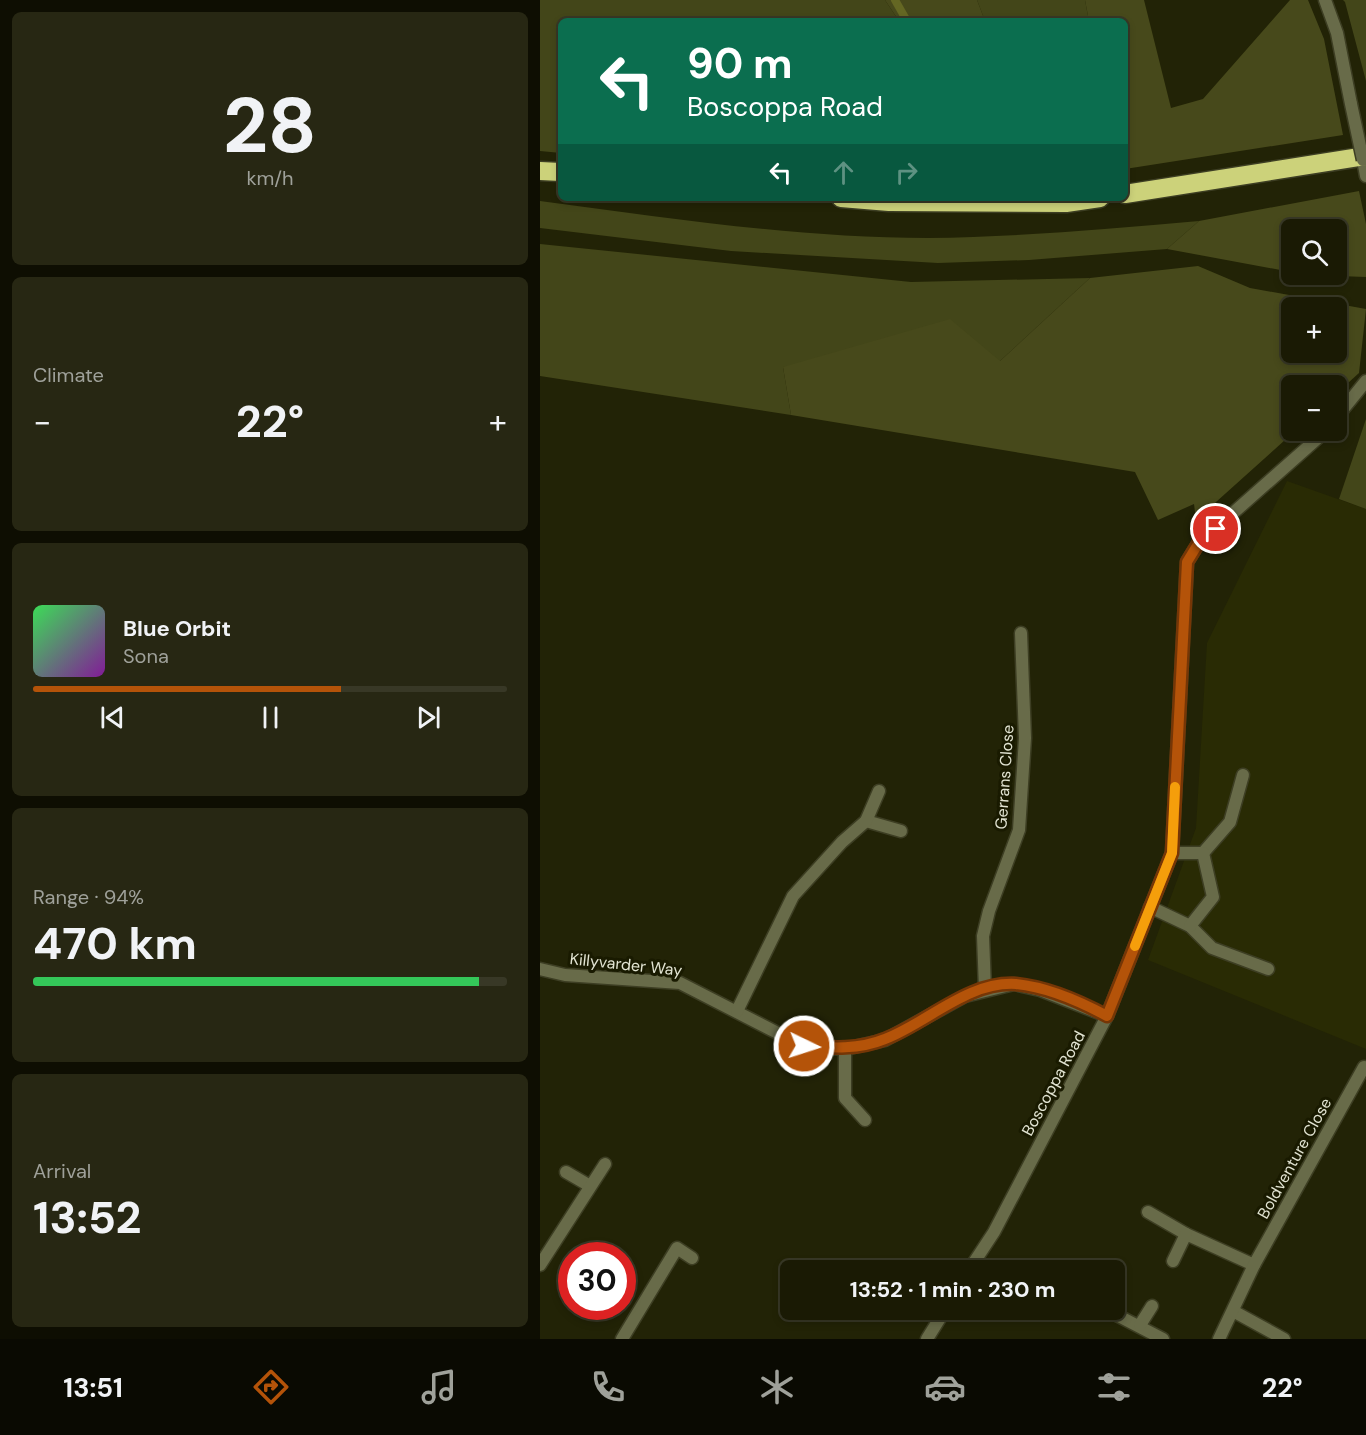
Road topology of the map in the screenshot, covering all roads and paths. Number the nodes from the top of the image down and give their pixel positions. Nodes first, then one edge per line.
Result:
1 (1325, 0) edge
2 (1366, 156) edge
3 (540, 171) edge
4 (558, 172) edge
5 (1366, 176) edge
6 (1128, 194) edge
7 (877, 201) edge
8 (1080, 201) edge
9 (1366, 381) edge
10 (1347, 404) edge
11 (1315, 441) edge
12 (1021, 633) dead end
13 (1243, 774) dead end
14 (879, 791) dead end
15 (866, 821) junction
16 (901, 831) dead end
17 (1172, 853) junction
18 (1203, 853) junction
19 (1150, 908) junction
20 (1190, 926) junction
21 (540, 969) edge
22 (1268, 969) dead end
23 (986, 989) junction
24 (737, 1011) junction
25 (1107, 1016) junction
26 (845, 1049) junction
27 (1364, 1067) dead end
28 (865, 1120) dead end
29 (605, 1164) dead end
30 (566, 1172) dead end
31 (590, 1186) junction
32 (1148, 1212) dead end
33 (1186, 1234) junction
34 (692, 1258) dead end
35 (975, 1260) edge
36 (1173, 1261) dead end
37 (540, 1265) edge
38 (1254, 1265) junction
39 (1152, 1306) dead end
40 (1233, 1311) junction
41 (1125, 1318) edge
42 (939, 1320) edge
43 (1140, 1325) junction
44 (622, 1339) edge
45 (927, 1339) edge
46 (1163, 1339) edge
47 (1219, 1339) edge
48 (1284, 1339) edge

1 - 5 street, bridge
2 - 6 highway
3 - 4 highway
7 - 8 highway
9 - 10 street
11 - 17 street, Boscoppa Road
12 - 23 street, Gerrans Close
13 - 18 street
14 - 15 street
15 - 16 street
15 - 24 street
17 - 18 street
17 - 19 street, Boscoppa Road
18 - 20 street
19 - 20 street
19 - 25 street, Boscoppa Road
20 - 22 street
21 - 24 street, Killyvarder Way
23 - 25 street, Killyvarder Way
23 - 26 street, Killyvarder Way
24 - 26 street, Killyvarder Way
25 - 35 street, Boscoppa Road
26 - 28 street
27 - 38 street, Boldventure Close
29 - 31 street
30 - 31 street
31 - 37 street
32 - 33 street
33 - 36 street
33 - 38 street
34 - 44 street
38 - 40 street, Boldventure Close
39 - 43 street
40 - 47 street, Boldventure Close
40 - 48 street
41 - 43 street
42 - 45 street
43 - 46 street

